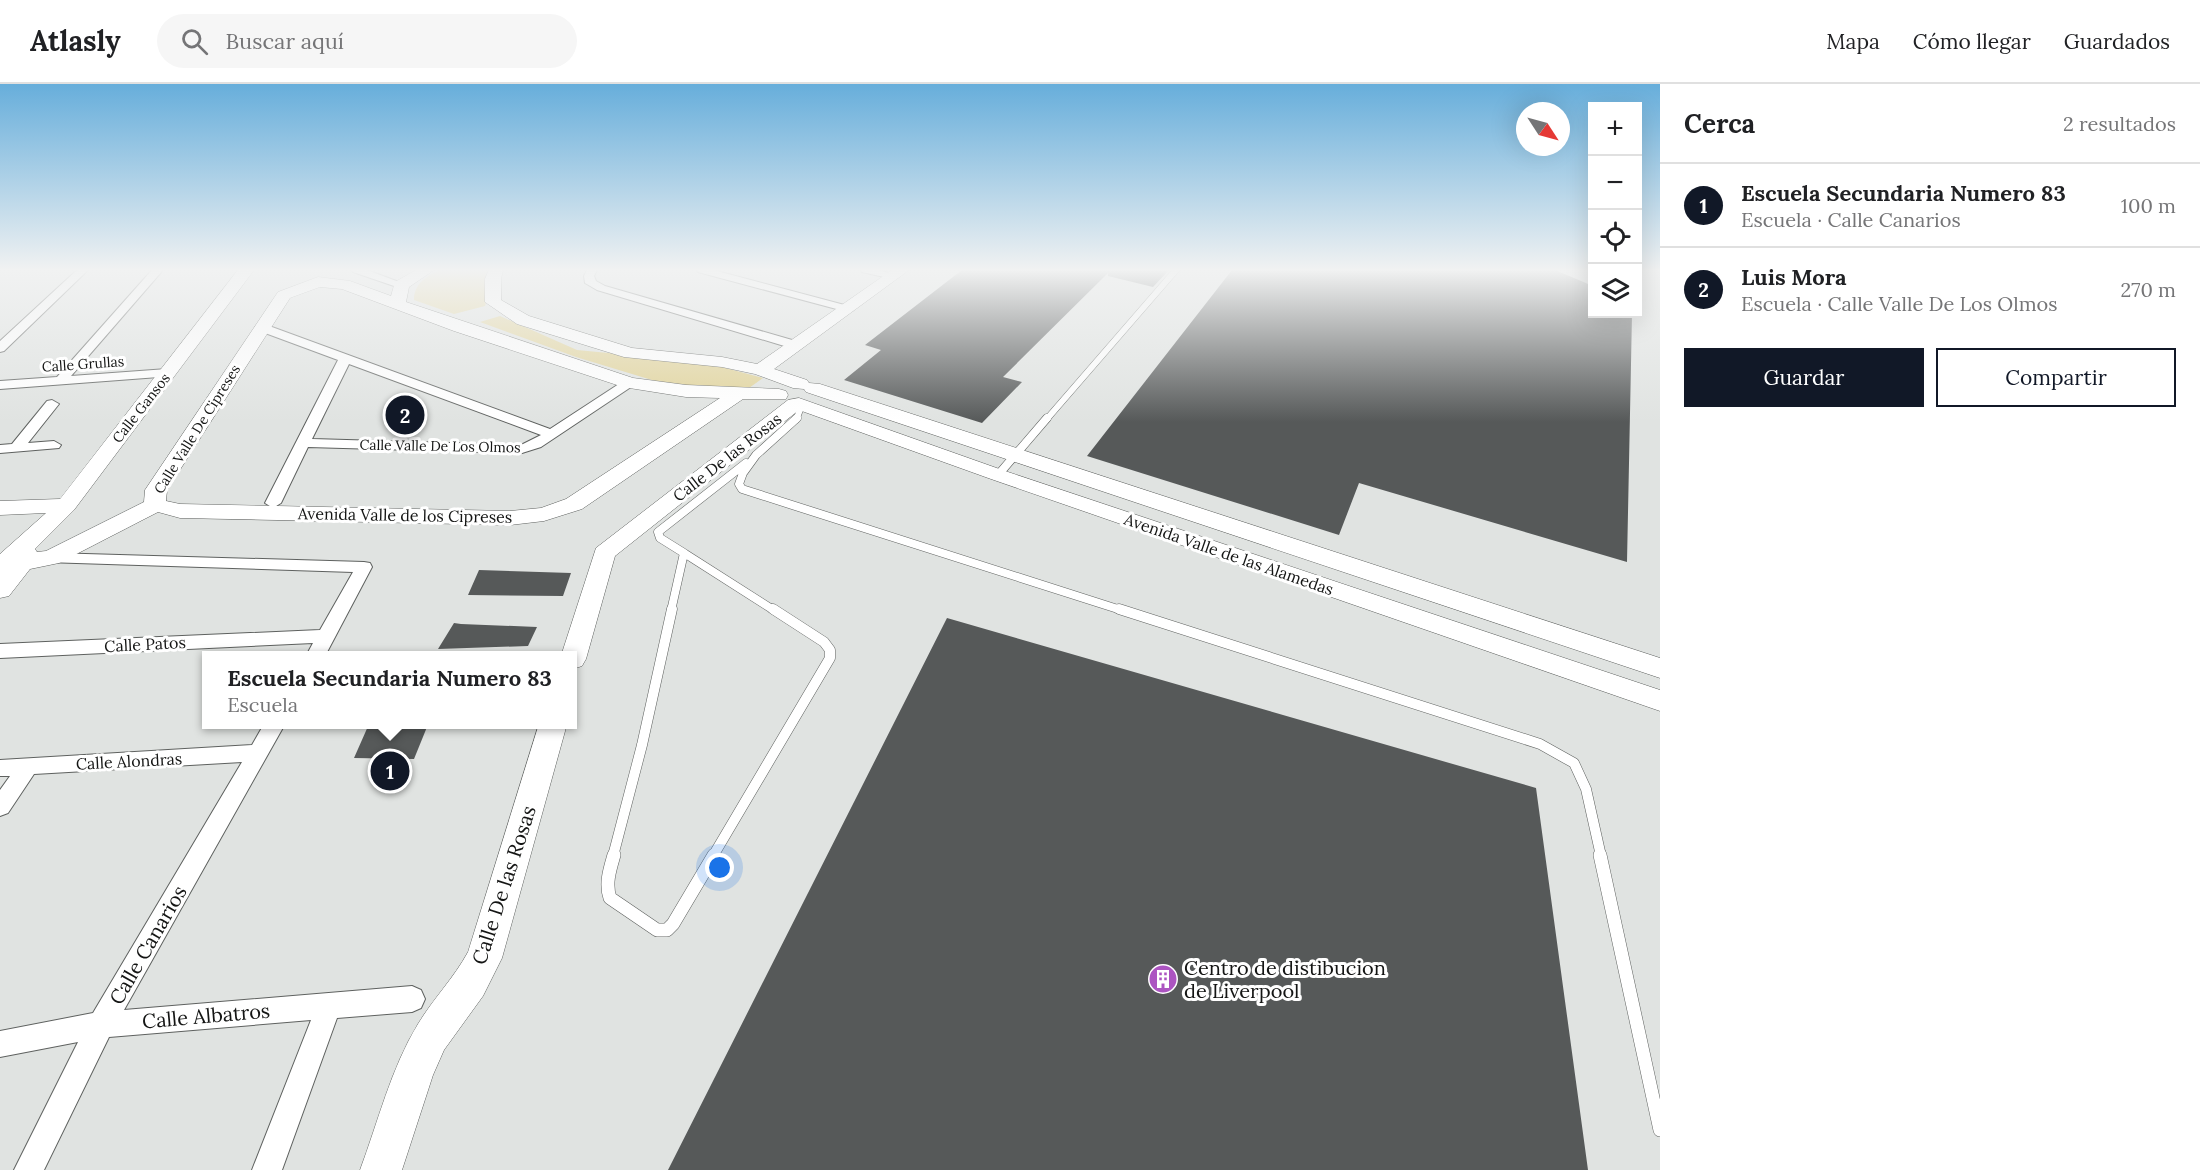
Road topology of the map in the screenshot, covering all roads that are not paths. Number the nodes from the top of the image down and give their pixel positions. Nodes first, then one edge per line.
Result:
1 (29, 321) edge
2 (113, 321) edge
3 (208, 321) edge
4 (265, 321) edge
5 (478, 321) edge
6 (525, 321) edge
7 (712, 321) edge
8 (831, 321) edge
9 (1132, 321) edge
10 (261, 327) junction
11 (795, 345) junction
12 (0, 348) edge
13 (345, 358) junction
14 (673, 358) junction
15 (760, 370) junction
16 (168, 373) junction
17 (61, 380) junction
18 (630, 383) junction
19 (0, 385) edge
20 (737, 395) junction
21 (797, 396) junction
22 (52, 404) dead end
23 (552, 434) junction
24 (303, 443) junction
25 (54, 445) dead end
26 (16, 448) junction
27 (0, 449) edge
28 (1015, 455) junction
29 (753, 458) junction
30 (998, 475) junction
31 (273, 503) dead end
32 (66, 505) junction
33 (155, 506) junction
34 (0, 508) edge
35 (684, 553) junction
36 (15, 558) edge
37 (51, 558) junction
38 (0, 590) edge
39 (326, 636) junction
40 (0, 651) edge
41 (318, 651) edge
42 (575, 651) edge
43 (1660, 668) edge
44 (1660, 701) edge
45 (272, 729) edge
46 (553, 729) edge
47 (258, 753) junction
48 (28, 767) junction
49 (0, 768) edge
50 (0, 807) edge
51 (412, 999) dead end
52 (329, 1006) junction
53 (101, 1025) junction
54 (0, 1044) edge
55 (1660, 1130) edge
56 (29, 1170) edge
57 (267, 1170) edge
58 (381, 1170) edge

1 - 12 street
2 - 17 street
3 - 16 street, Calle Gansos
4 - 10 street, Calle Valle De Cipreses
5 - 18 street, Avenida Valle de las Alamedas
6 - 14 street, Avenida Valle de las Alamedas
7 - 11 street
8 - 11 street
9 - 28 lane
10 - 13 street
10 - 33 street, Calle Valle De Cipreses
11 - 15 street
13 - 23 street
13 - 24 street
14 - 15 street, Avenida Valle de las Alamedas
14 - 18 street
15 - 21 street, Avenida Valle de las Alamedas
16 - 17 street, Calle Grullas
16 - 32 street, Calle Gansos
17 - 19 street, Calle Grullas
18 - 20 street, Avenida Valle de las Alamedas
18 - 23 street, Calle Valle De Los Olmos
20 - 21 street, Avenida Valle de las Alamedas
20 - 33 street, Avenida Valle de los Cipreses
21 - 28 street, Avenida Valle de las Alamedas
21 - 29 lane
21 - 30 street, Avenida Valle de las Alamedas
21 - 42 street, Calle De las Rosas
22 - 26 street
23 - 24 street, Calle Valle De Los Olmos
24 - 31 street
25 - 26 street
26 - 27 street
28 - 30 lane
28 - 43 street, Avenida Valle de las Alamedas
29 - 35 lane
29 - 55 lane
30 - 44 street, Avenida Valle de las Alamedas
32 - 34 street
32 - 36 street, Calle Gansos
33 - 37 street
35 - 35 lane
36 - 37 street
36 - 38 street, Calle Gansos
37 - 39 street
39 - 40 street, Calle Patos
39 - 41 street
45 - 47 street, Calle Canarios
46 - 58 street, Calle De las Rosas
47 - 48 street, Calle Alondras
47 - 53 street, Calle Canarios
48 - 49 street, Calle Alondras
48 - 50 street
51 - 52 street, Calle Albatros
52 - 53 street, Calle Albatros
52 - 57 street
53 - 54 street, Calle Albatros
53 - 56 street, Calle Canarios

